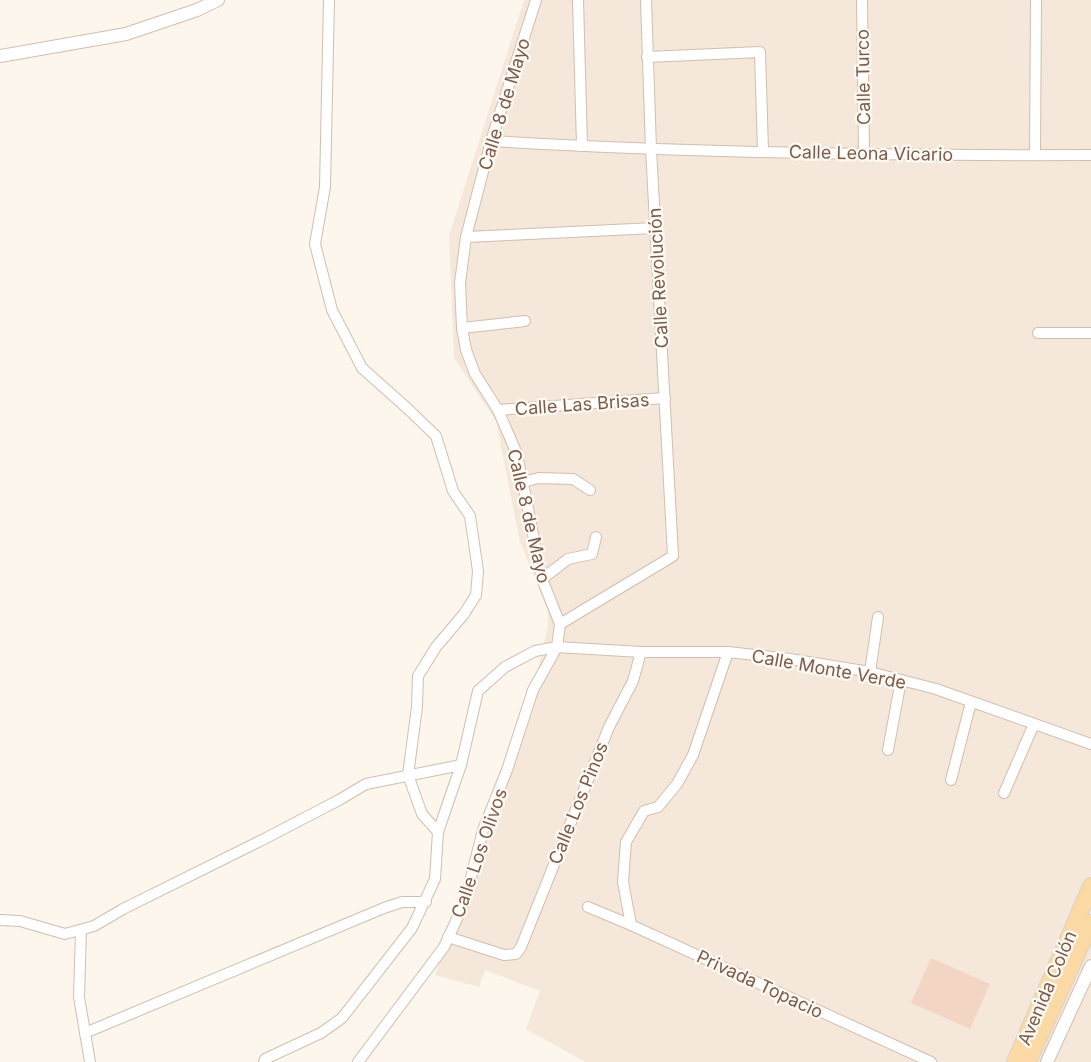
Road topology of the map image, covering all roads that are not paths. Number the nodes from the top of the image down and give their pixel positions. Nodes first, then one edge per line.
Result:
1 (218, 0) edge
2 (329, 0) edge
3 (536, 0) edge
4 (578, 0) edge
5 (646, 0) edge
6 (862, 0) edge
7 (1036, 0) edge
8 (0, 56) edge
9 (647, 57) junction
10 (492, 141) junction
11 (582, 146) junction
12 (651, 149) junction
13 (763, 151) junction
14 (864, 153) junction
15 (1035, 155) junction
16 (1091, 155) edge
17 (655, 228) junction
18 (466, 237) junction
19 (525, 321) dead end
20 (462, 328) junction
21 (1038, 333) dead end
22 (1091, 333) edge
23 (665, 398) junction
24 (498, 410) junction
25 (523, 482) junction
26 (590, 490) dead end
27 (596, 537) dead end
28 (542, 580) junction
29 (878, 616) dead end
30 (560, 624) junction
31 (557, 646) junction
32 (641, 652) junction
33 (728, 652) junction
34 (870, 672) junction
35 (901, 680) junction
36 (971, 702) junction
37 (1034, 724) junction
38 (1091, 744) edge
39 (888, 750) dead end
40 (461, 765) junction
41 (408, 775) junction
42 (951, 780) dead end
43 (1004, 793) dead end
44 (438, 832) junction
45 (1091, 886) edge
46 (426, 902) junction
47 (588, 907) dead end
48 (0, 920) edge
49 (1091, 923) edge
50 (631, 925) junction
51 (81, 930) junction
52 (448, 937) junction
53 (1091, 966) edge
54 (85, 1033) junction
55 (90, 1062) edge
56 (264, 1062) edge
57 (358, 1062) edge
58 (932, 1062) edge
59 (1015, 1062) edge
60 (1028, 1062) edge
61 (1047, 1062) edge

1 - 8 street
2 - 41 street
3 - 10 street, Calle 8 de Mayo
4 - 11 street
5 - 9 street, Calle Revolución
6 - 14 street, Calle Turco
7 - 15 street
9 - 12 street, Calle Revolución
9 - 13 street
10 - 11 street, Calle Leona Vicario
10 - 18 street, Calle 8 de Mayo
11 - 12 street, Calle Leona Vicario
12 - 13 street, Calle Leona Vicario
12 - 17 street, Calle Revolución
13 - 14 street, Calle Leona Vicario
14 - 15 street, Calle Leona Vicario
15 - 16 street, Calle Leona Vicario
17 - 18 street
17 - 23 street, Calle Revolución
18 - 20 street, Calle 8 de Mayo
19 - 20 street
20 - 24 street, Calle 8 de Mayo
21 - 22 street
23 - 24 street, Calle Las Brisas
23 - 30 street, Calle Revolución
24 - 25 street, Calle 8 de Mayo
25 - 26 street
25 - 28 street, Calle 8 de Mayo
27 - 28 street
28 - 30 street, Calle 8 de Mayo
29 - 34 street
30 - 31 street, Calle Los Olivos
31 - 32 street, Calle Monte Verde
31 - 40 street, Calle Monte Verde
31 - 52 street, Calle Los Olivos
32 - 33 street, Calle Monte Verde
32 - 52 street, Calle Los Pinos
33 - 34 street, Calle Monte Verde
33 - 50 street
34 - 35 street, Calle Monte Verde
35 - 36 street, Calle Monte Verde
35 - 39 street
36 - 37 street, Calle Monte Verde
36 - 42 street
37 - 38 street, Calle Monte Verde
37 - 43 street
40 - 41 street
40 - 44 street, Calle Monte Verde
41 - 44 street
41 - 51 street
44 - 46 street, Calle Monte Verde
45 - 59 main road, Avenida Colón
46 - 54 street
46 - 56 street, Calle Monte Verde
47 - 50 street, Privada Topacio
48 - 51 street
49 - 60 main road, Avenida Colón
50 - 58 street, Privada Topacio
51 - 54 street
52 - 57 street, Calle Los Olivos
53 - 61 street
54 - 55 street

